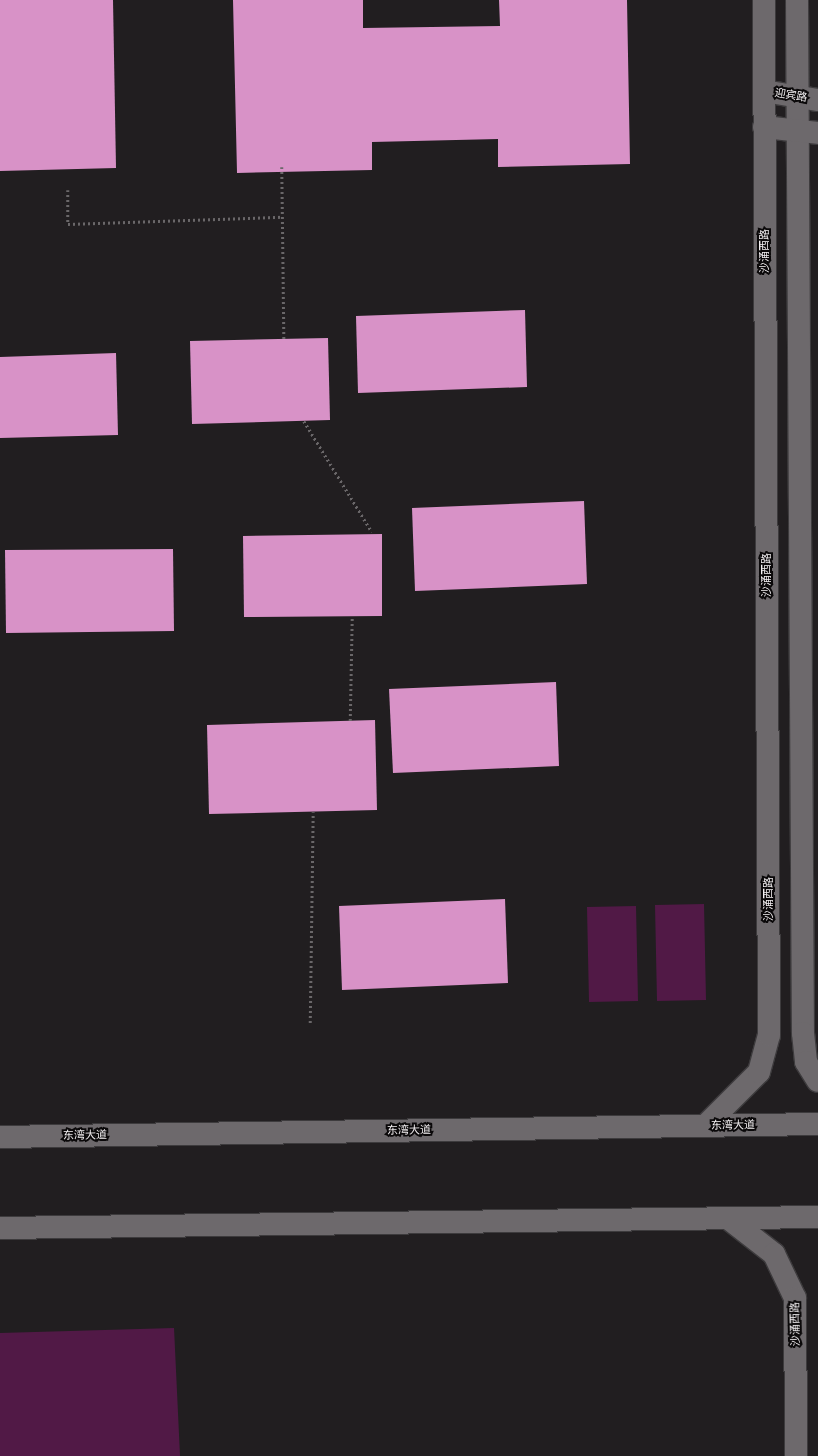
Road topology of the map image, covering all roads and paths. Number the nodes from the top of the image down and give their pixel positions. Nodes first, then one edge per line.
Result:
1 (764, 0) edge
2 (797, 0) edge
3 (764, 91) junction
4 (808, 98) edge
5 (764, 127) junction
6 (808, 131) edge
7 (282, 167) dead end
8 (68, 190) dead end
9 (283, 217) junction
10 (284, 339) dead end
11 (304, 421) dead end
12 (372, 532) dead end
13 (352, 616) dead end
14 (350, 721) dead end
15 (313, 812) dead end
16 (310, 1023) dead end
17 (818, 1081) edge
18 (818, 1124) edge
19 (704, 1126) junction
20 (0, 1136) edge
21 (818, 1217) edge
22 (729, 1218) junction
23 (0, 1228) edge
24 (796, 1456) edge

1 - 3 street, 沙涌西路
2 - 4 street
3 - 4 street, 迎宾路
3 - 5 street, 沙涌西路
4 - 6 street
5 - 6 street
5 - 19 street, 沙涌西路
6 - 17 street
7 - 9 path
8 - 9 path
9 - 10 path
11 - 12 path
13 - 14 path
15 - 16 path
18 - 19 street, 东湾大道
19 - 20 street, 东湾大道
21 - 22 street
22 - 23 street
22 - 24 street, 沙涌西路

